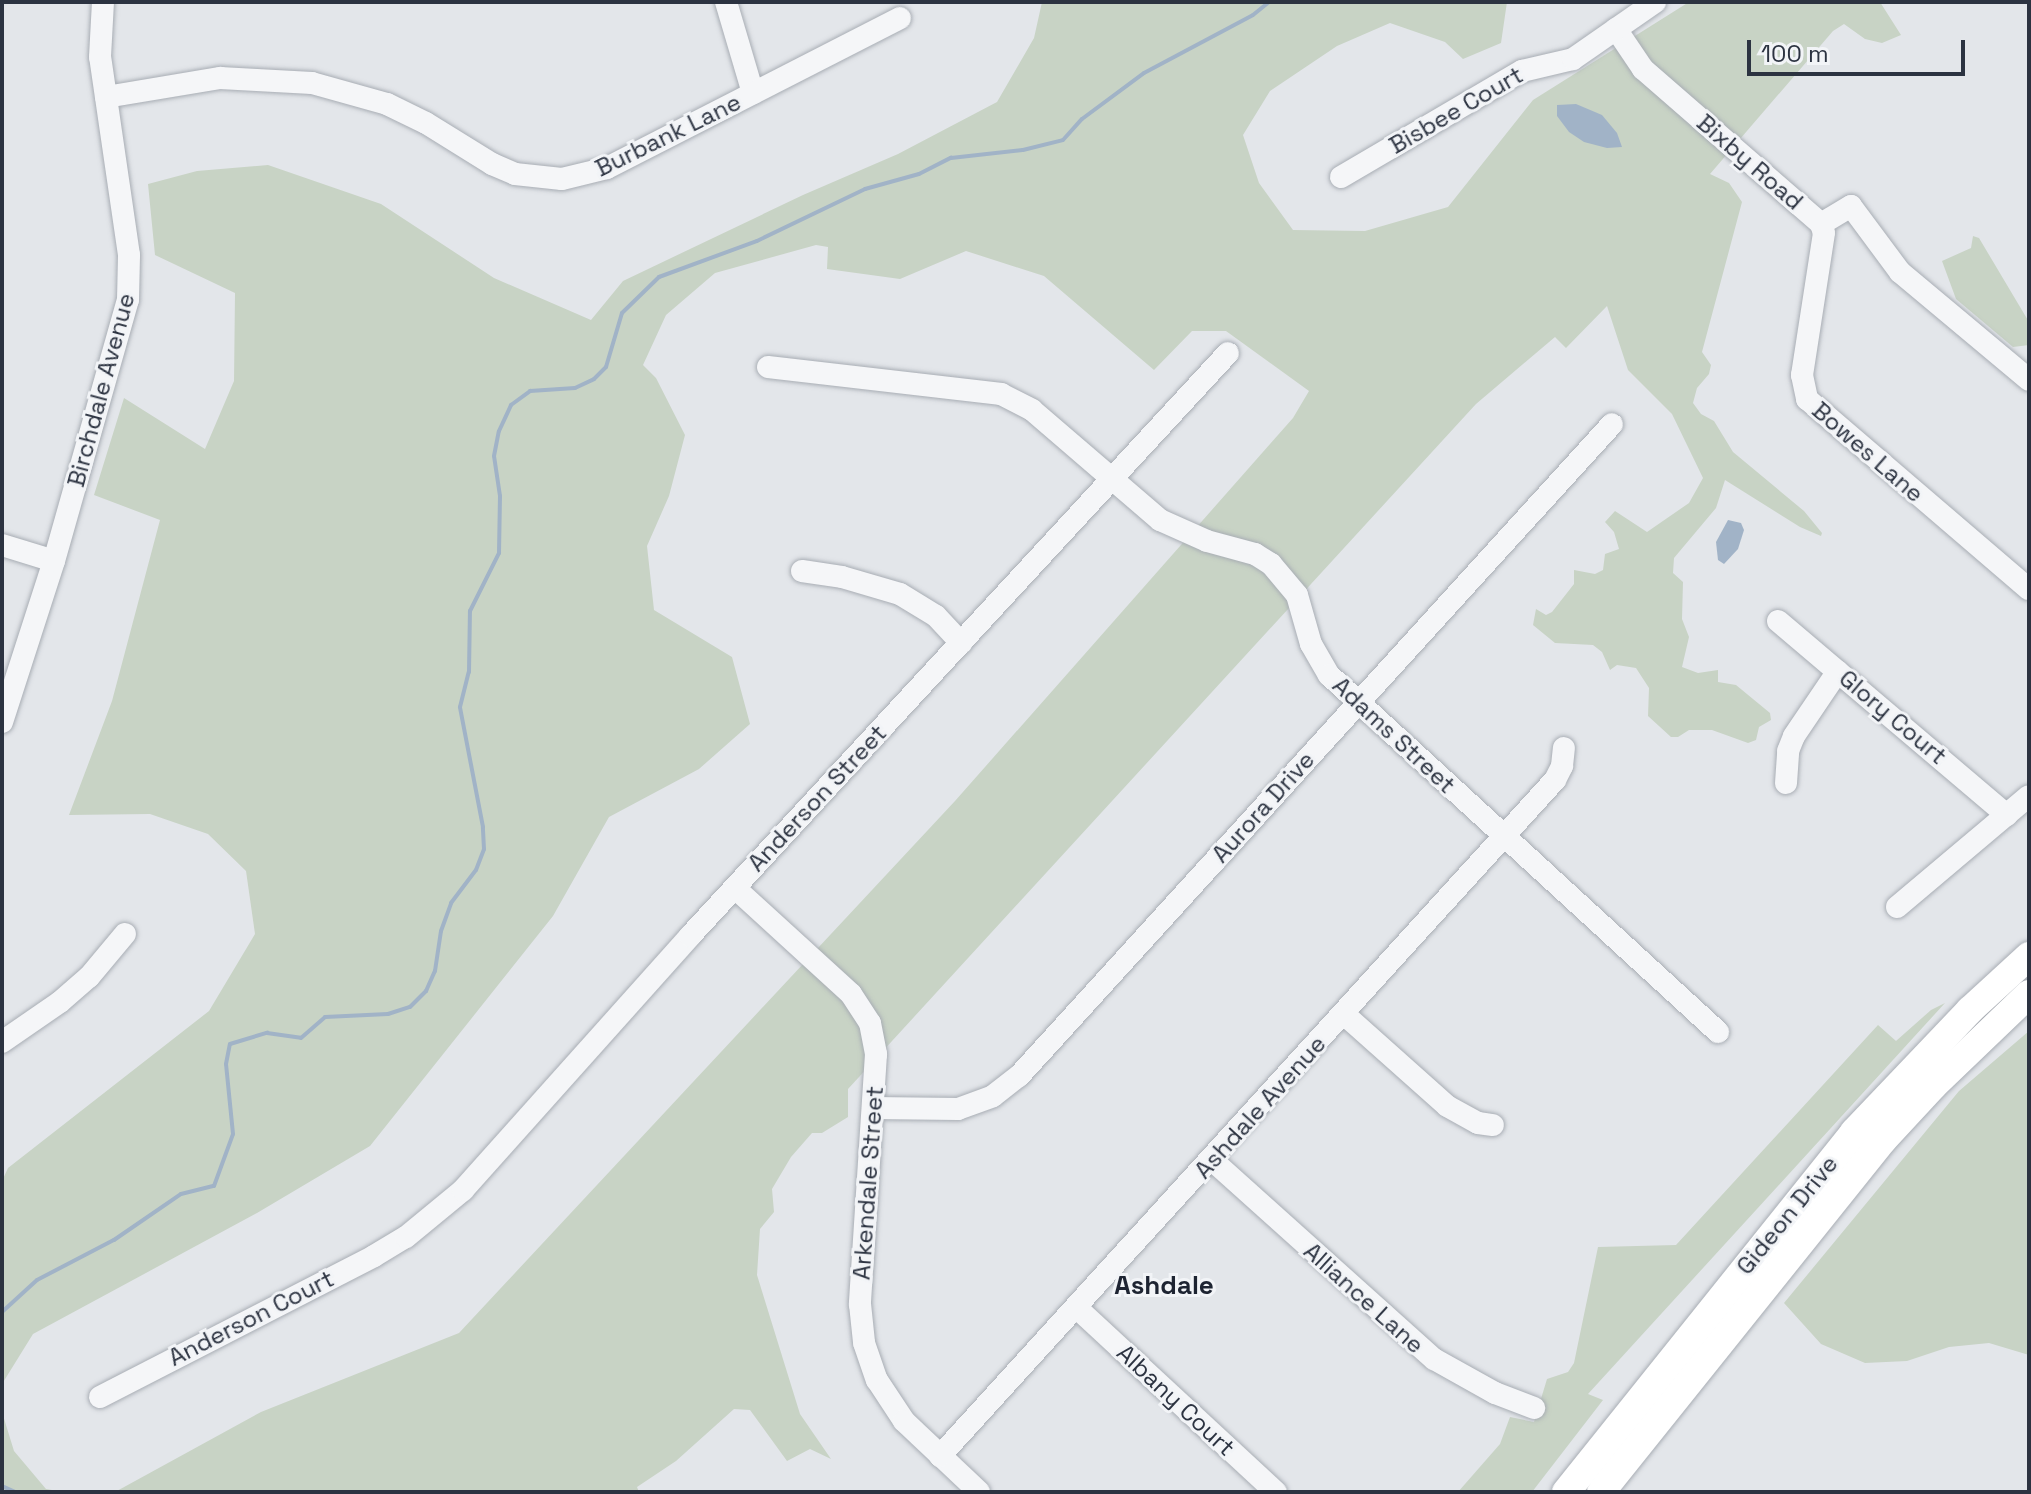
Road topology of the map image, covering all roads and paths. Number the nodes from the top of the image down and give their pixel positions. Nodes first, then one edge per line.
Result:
1 (103, 2) edge
2 (726, 2) edge
3 (1655, 2) edge
4 (900, 18) dead end
5 (1616, 29) junction
6 (753, 93) junction
7 (106, 97) junction
8 (1341, 177) dead end
9 (1821, 224) junction
10 (1228, 353) dead end
11 (768, 367) dead end
12 (2029, 380) edge
13 (1612, 424) dead end
14 (1111, 480) junction
15 (2, 545) edge
16 (54, 561) junction
17 (802, 571) dead end
18 (2029, 589) edge
19 (1778, 621) dead end
20 (961, 643) junction
21 (1838, 671) junction
22 (1358, 703) junction
23 (2, 722) edge
24 (1564, 748) dead end
25 (1786, 783) dead end
26 (2029, 796) edge
27 (2007, 815) junction
28 (1505, 837) junction
29 (735, 888) junction
30 (1897, 907) dead end
31 (125, 934) dead end
32 (2029, 956) edge
33 (2029, 994) edge
34 (1345, 1015) junction
35 (1718, 1032) dead end
36 (2, 1042) edge
37 (873, 1108) junction
38 (1493, 1125) dead end
39 (1212, 1160) junction
40 (403, 1239) joint
41 (1736, 1300) junction
42 (1077, 1308) junction
43 (100, 1397) dead end
44 (1534, 1408) dead end
45 (940, 1456) junction
46 (979, 1492) edge
47 (1276, 1492) edge
48 (1566, 1492) edge
49 (1601, 1492) edge

1 - 7 street, Birchdale Avenue
2 - 6 street
3 - 5 street, Bisbee Court
4 - 6 street, Burbank Lane
5 - 8 street, Bisbee Court
5 - 9 street, Bixby Road
6 - 7 street, Burbank Lane
7 - 16 street, Birchdale Avenue
9 - 12 street, Bixby Road
9 - 18 street, Bowes Lane
10 - 14 street, Anderson Street
11 - 14 street, Adams Street
13 - 22 street, Aurora Drive
14 - 20 street, Anderson Street
14 - 22 street, Adams Street
15 - 16 street
16 - 23 street, Birchdale Avenue
17 - 20 street
19 - 21 street, Glory Court
20 - 29 street, Anderson Street
21 - 25 street
21 - 27 street, Glory Court
22 - 28 street, Adams Street
22 - 37 street, Aurora Drive
24 - 28 street, Ashdale Avenue
26 - 27 street
27 - 30 street
28 - 34 street, Ashdale Avenue
28 - 35 street, Adams Street
29 - 37 street, Arkendale Street
29 - 40 street, Anderson Street
31 - 36 street
32 - 41 main road, Gideon Drive
33 - 41 main road, Gideon Drive
34 - 38 street
34 - 39 street, Ashdale Avenue
37 - 45 street, Arkendale Street
39 - 42 street, Ashdale Avenue
39 - 44 street, Alliance Lane
40 - 43 street, Anderson Court
41 - 48 main road, Gideon Drive
41 - 49 main road, Gideon Drive
42 - 45 street, Ashdale Avenue
42 - 47 street, Albany Court
45 - 46 street, Arkendale Street

